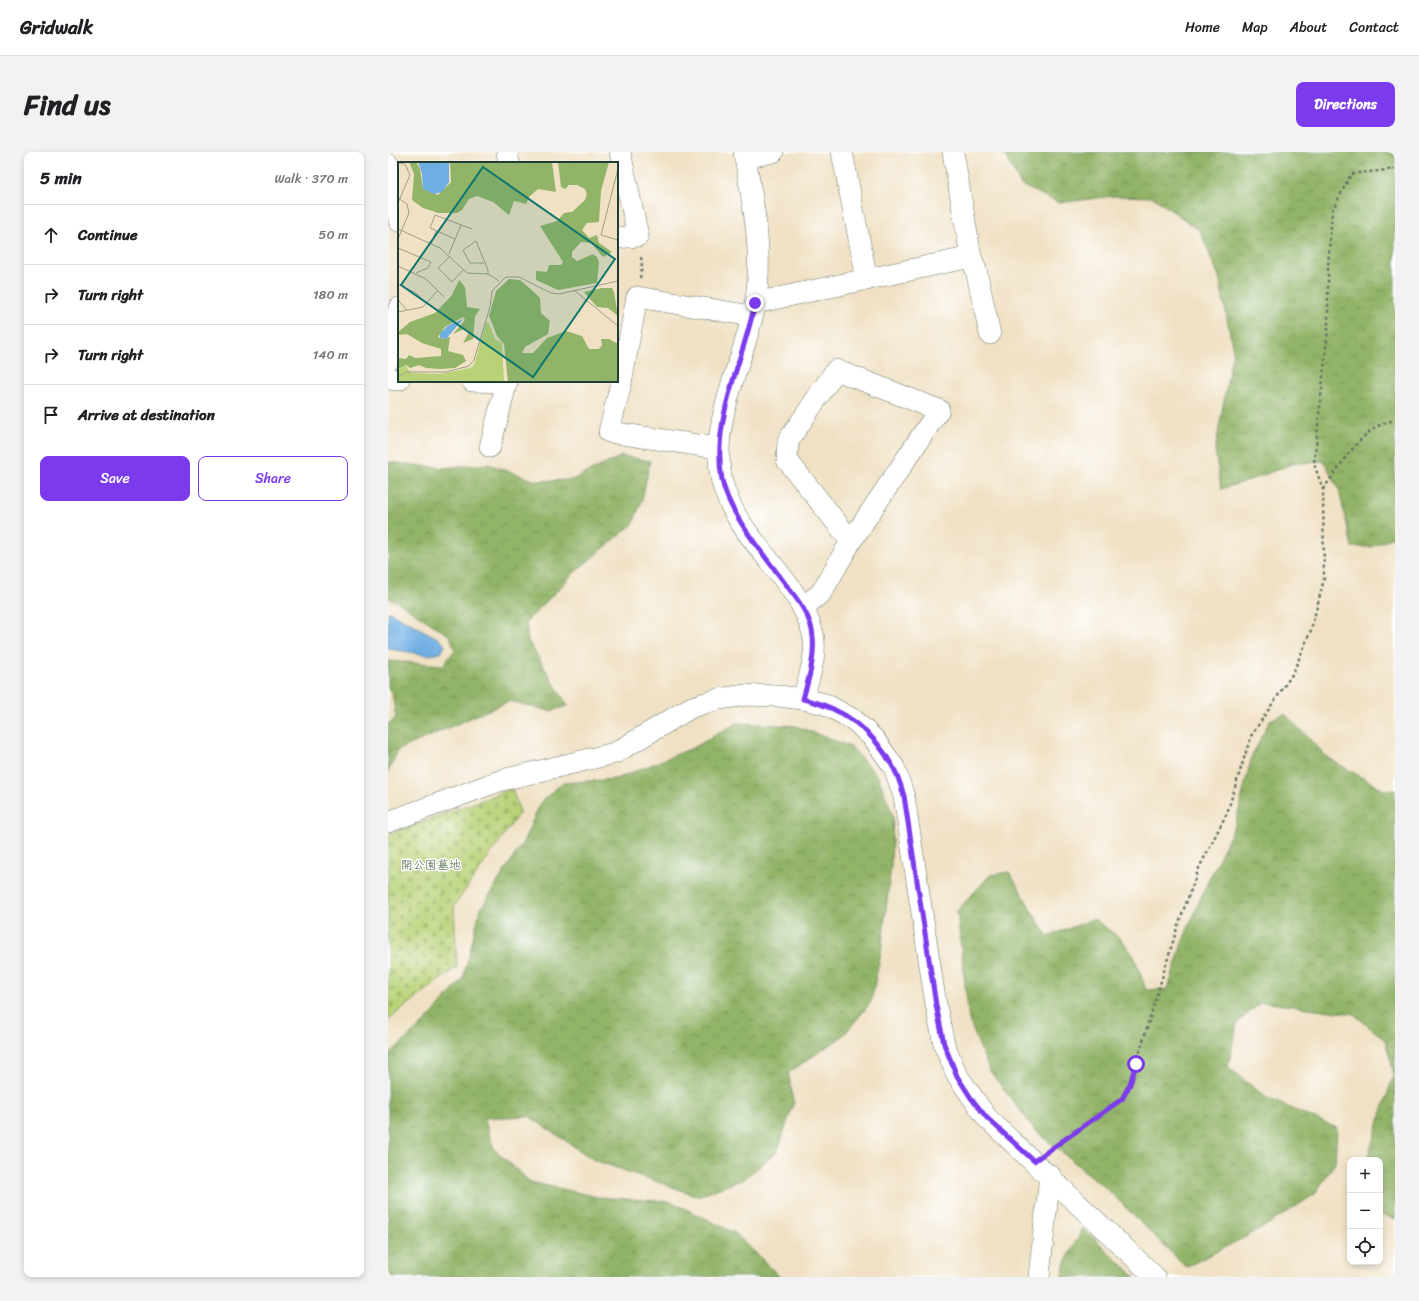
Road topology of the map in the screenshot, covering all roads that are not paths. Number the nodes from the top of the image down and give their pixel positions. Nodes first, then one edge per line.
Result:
1 (507, 152) edge
2 (620, 152) edge
3 (773, 152) edge
4 (842, 152) edge
5 (953, 152) edge
6 (744, 155) edge
7 (509, 162) edge
8 (388, 164) edge
9 (398, 216) edge
10 (618, 238) edge
11 (971, 257) junction
12 (867, 280) junction
13 (754, 310) junction
14 (398, 313) edge
15 (990, 334) dead end
16 (388, 360) edge
17 (388, 379) edge
18 (398, 380) edge
19 (507, 382) edge
20 (490, 447) dead end
21 (718, 448) junction
22 (851, 541) junction
23 (803, 607) junction
24 (803, 699) junction
25 (388, 822) edge
26 (1050, 1176) junction
27 (1039, 1277) edge
28 (1155, 1277) edge

1 - 7 street
2 - 10 street
3 - 6 street
4 - 12 street
5 - 11 street
6 - 13 street
8 - 9 street
11 - 12 street
11 - 15 street
12 - 13 street
13 - 21 street
13 - 21 street
14 - 16 street
17 - 18 street
19 - 20 street
21 - 23 street
22 - 22 street
22 - 23 street
23 - 24 street
24 - 25 street
24 - 26 street
26 - 27 street
26 - 28 street

